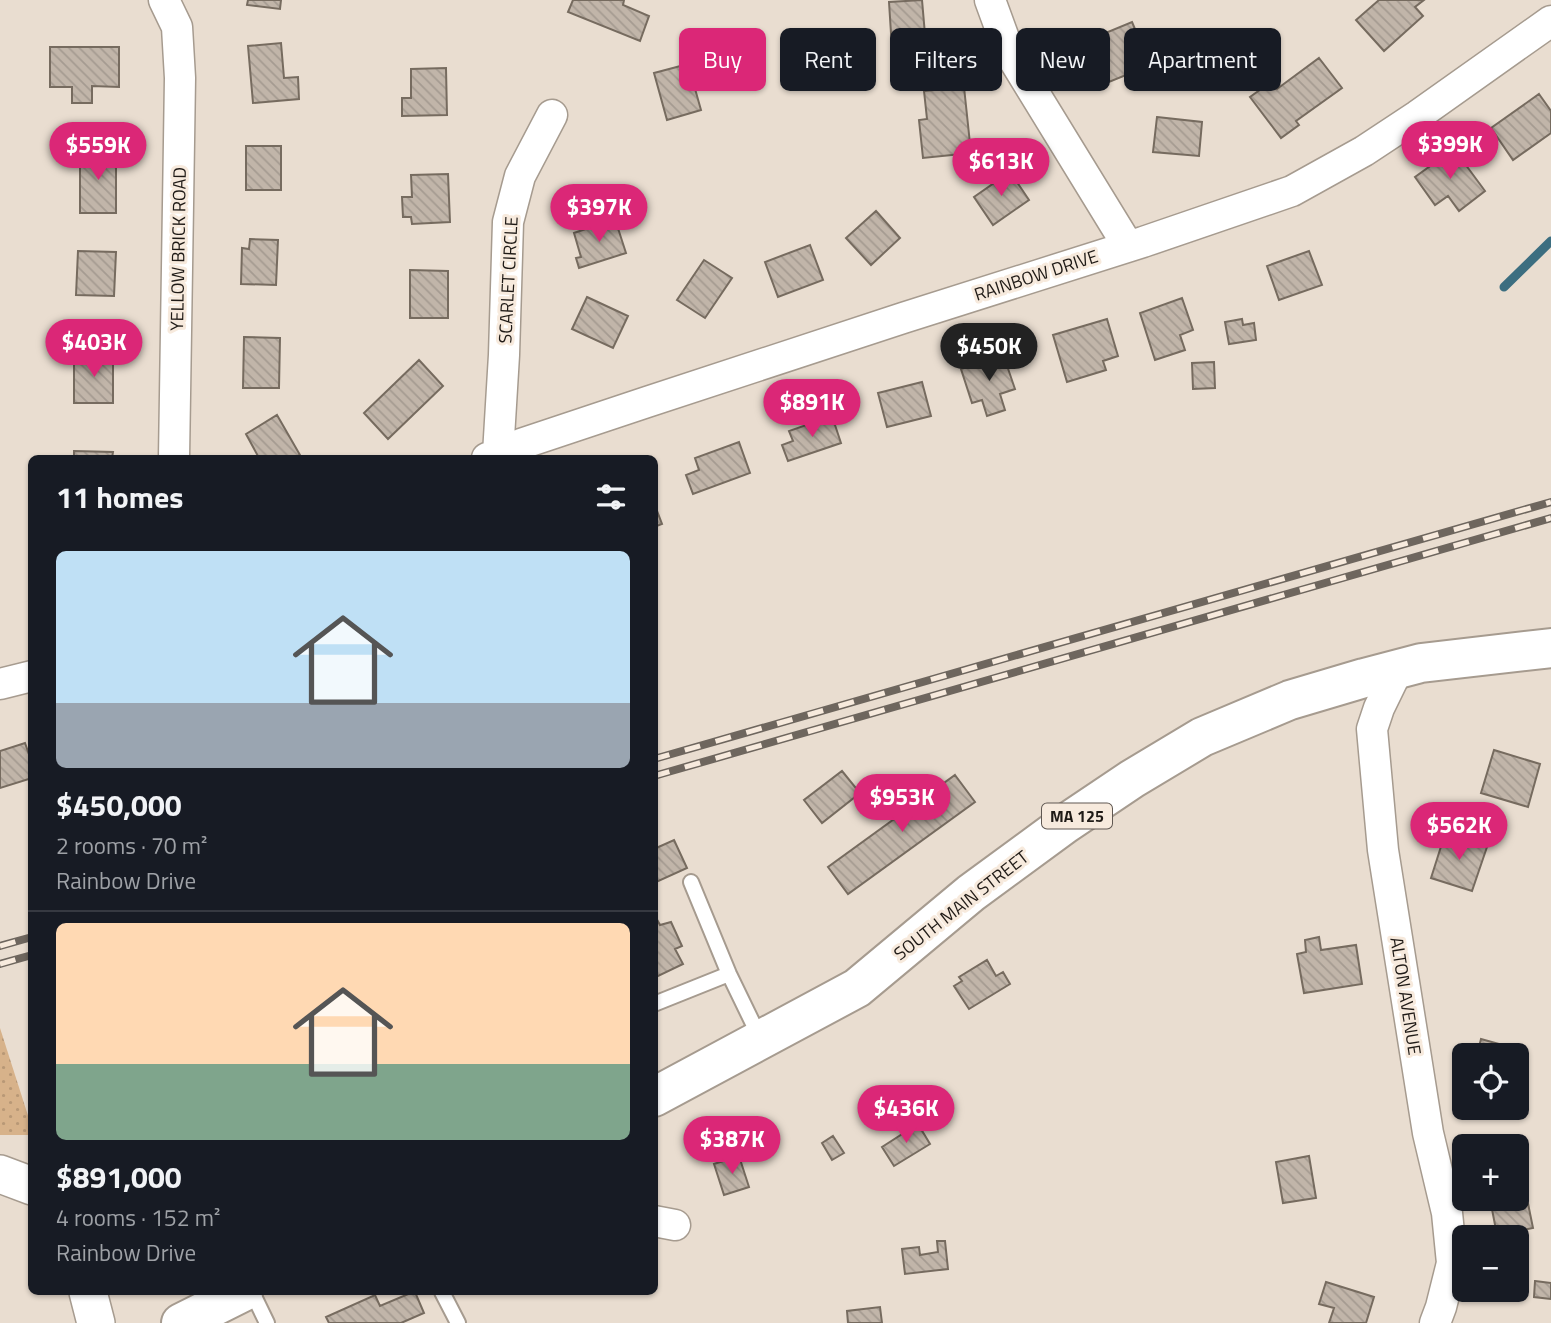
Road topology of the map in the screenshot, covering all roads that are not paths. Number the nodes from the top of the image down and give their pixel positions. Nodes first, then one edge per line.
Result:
1 (164, 0) edge
2 (990, 0) edge
3 (1551, 21) edge
4 (552, 116) dead end
5 (1128, 246) junction
6 (174, 455) edge
7 (492, 455) edge
8 (494, 455) edge
9 (1551, 648) edge
10 (1398, 669) junction
11 (28, 677) edge
12 (0, 684) edge
13 (691, 882) dead end
14 (729, 974) junction
15 (658, 1002) edge
16 (761, 1040) junction
17 (658, 1095) edge
18 (89, 1295) edge
19 (237, 1295) edge
20 (253, 1295) edge
21 (444, 1295) edge
22 (96, 1323) edge
23 (181, 1323) edge
24 (267, 1323) edge
25 (458, 1323) edge
26 (1434, 1323) edge

1 - 6 street, YELLOW BRICK ROAD
2 - 5 street
3 - 5 street, RAINBOW DRIVE
4 - 7 street, SCARLET CIRCLE
5 - 8 street, RAINBOW DRIVE
9 - 10 main road, SOUTH MAIN STREET / MA 125
10 - 16 main road, SOUTH MAIN STREET / MA 125
10 - 26 street, ALTON AVENUE
11 - 12 street
13 - 14 lane
14 - 15 lane
14 - 16 lane
16 - 17 main road, SOUTH MAIN STREET / MA 125
18 - 22 street
19 - 23 main road
20 - 24 lane
21 - 25 lane

